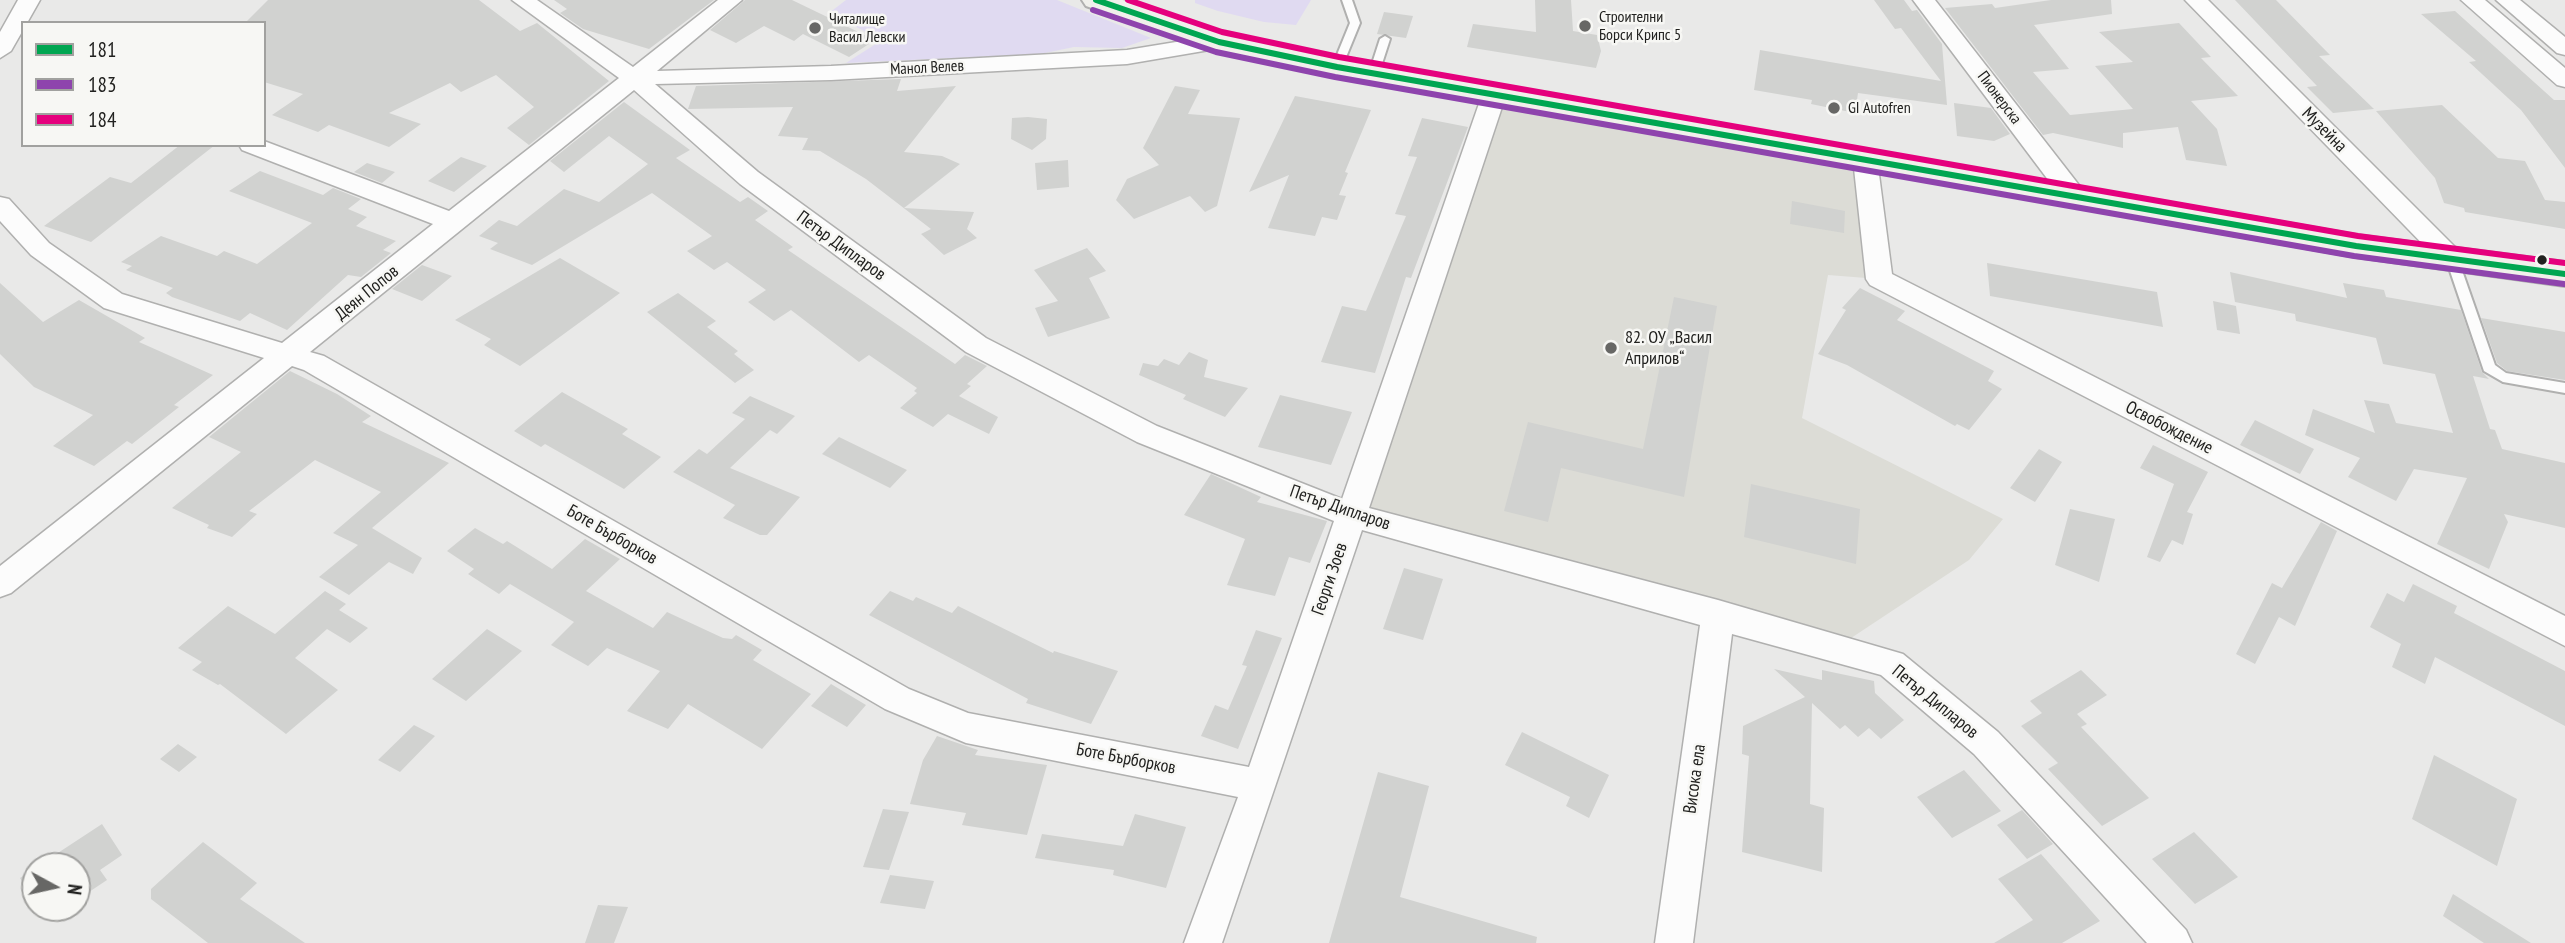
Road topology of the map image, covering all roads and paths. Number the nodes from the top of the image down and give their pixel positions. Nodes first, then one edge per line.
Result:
1 (29, 0) edge
2 (523, 0) edge
3 (732, 0) edge
4 (1096, 0) edge
5 (1348, 0) edge
6 (1924, 0) edge
7 (2196, 0) edge
8 (2472, 0) edge
9 (2507, 0) edge
10 (1385, 39) dead end
11 (1219, 42) junction
12 (2565, 48) edge
13 (0, 51) edge
14 (1338, 67) junction
15 (1374, 74) junction
16 (634, 78) junction
17 (2565, 80) edge
18 (1494, 95) junction
19 (256, 147) edge
20 (1866, 159) junction
21 (2073, 195) junction
22 (0, 205) edge
23 (455, 222) junction
24 (2452, 260) junction
25 (2565, 274) edge
26 (289, 355) junction
27 (2565, 388) edge
28 (1351, 515) junction
29 (0, 584) edge
30 (1718, 614) junction
31 (2565, 632) edge
32 (1260, 785) junction
33 (1203, 943) edge
34 (1674, 943) edge
35 (2173, 943) edge

1 - 13 street
2 - 16 street, Петър Дипларов
3 - 16 street, Деян Попов
4 - 11 main road
5 - 14 lane
6 - 21 street, Пионерска
7 - 24 street, Музейна
8 - 17 street
9 - 12 street
10 - 15 lane
11 - 14 main road
11 - 16 street, Манол Велев
14 - 15 main road
15 - 18 main road
16 - 23 street, Деян Попов
16 - 28 street, Петър Дипларов
18 - 20 main road
18 - 28 street, Георги Зоев
19 - 23 street
20 - 21 main road
20 - 31 street, Освобождение
21 - 24 main road
22 - 26 street, Боте Бърборков
23 - 26 street, Деян Попов
24 - 25 main road
24 - 27 lane
26 - 29 street, Деян Попов
26 - 32 street, Боте Бърборков
28 - 30 street, Петър Дипларов
28 - 32 street, Георги Зоев
30 - 34 street, Висока ела
30 - 35 street, Петър Дипларов
32 - 33 street, Георги Зоев

